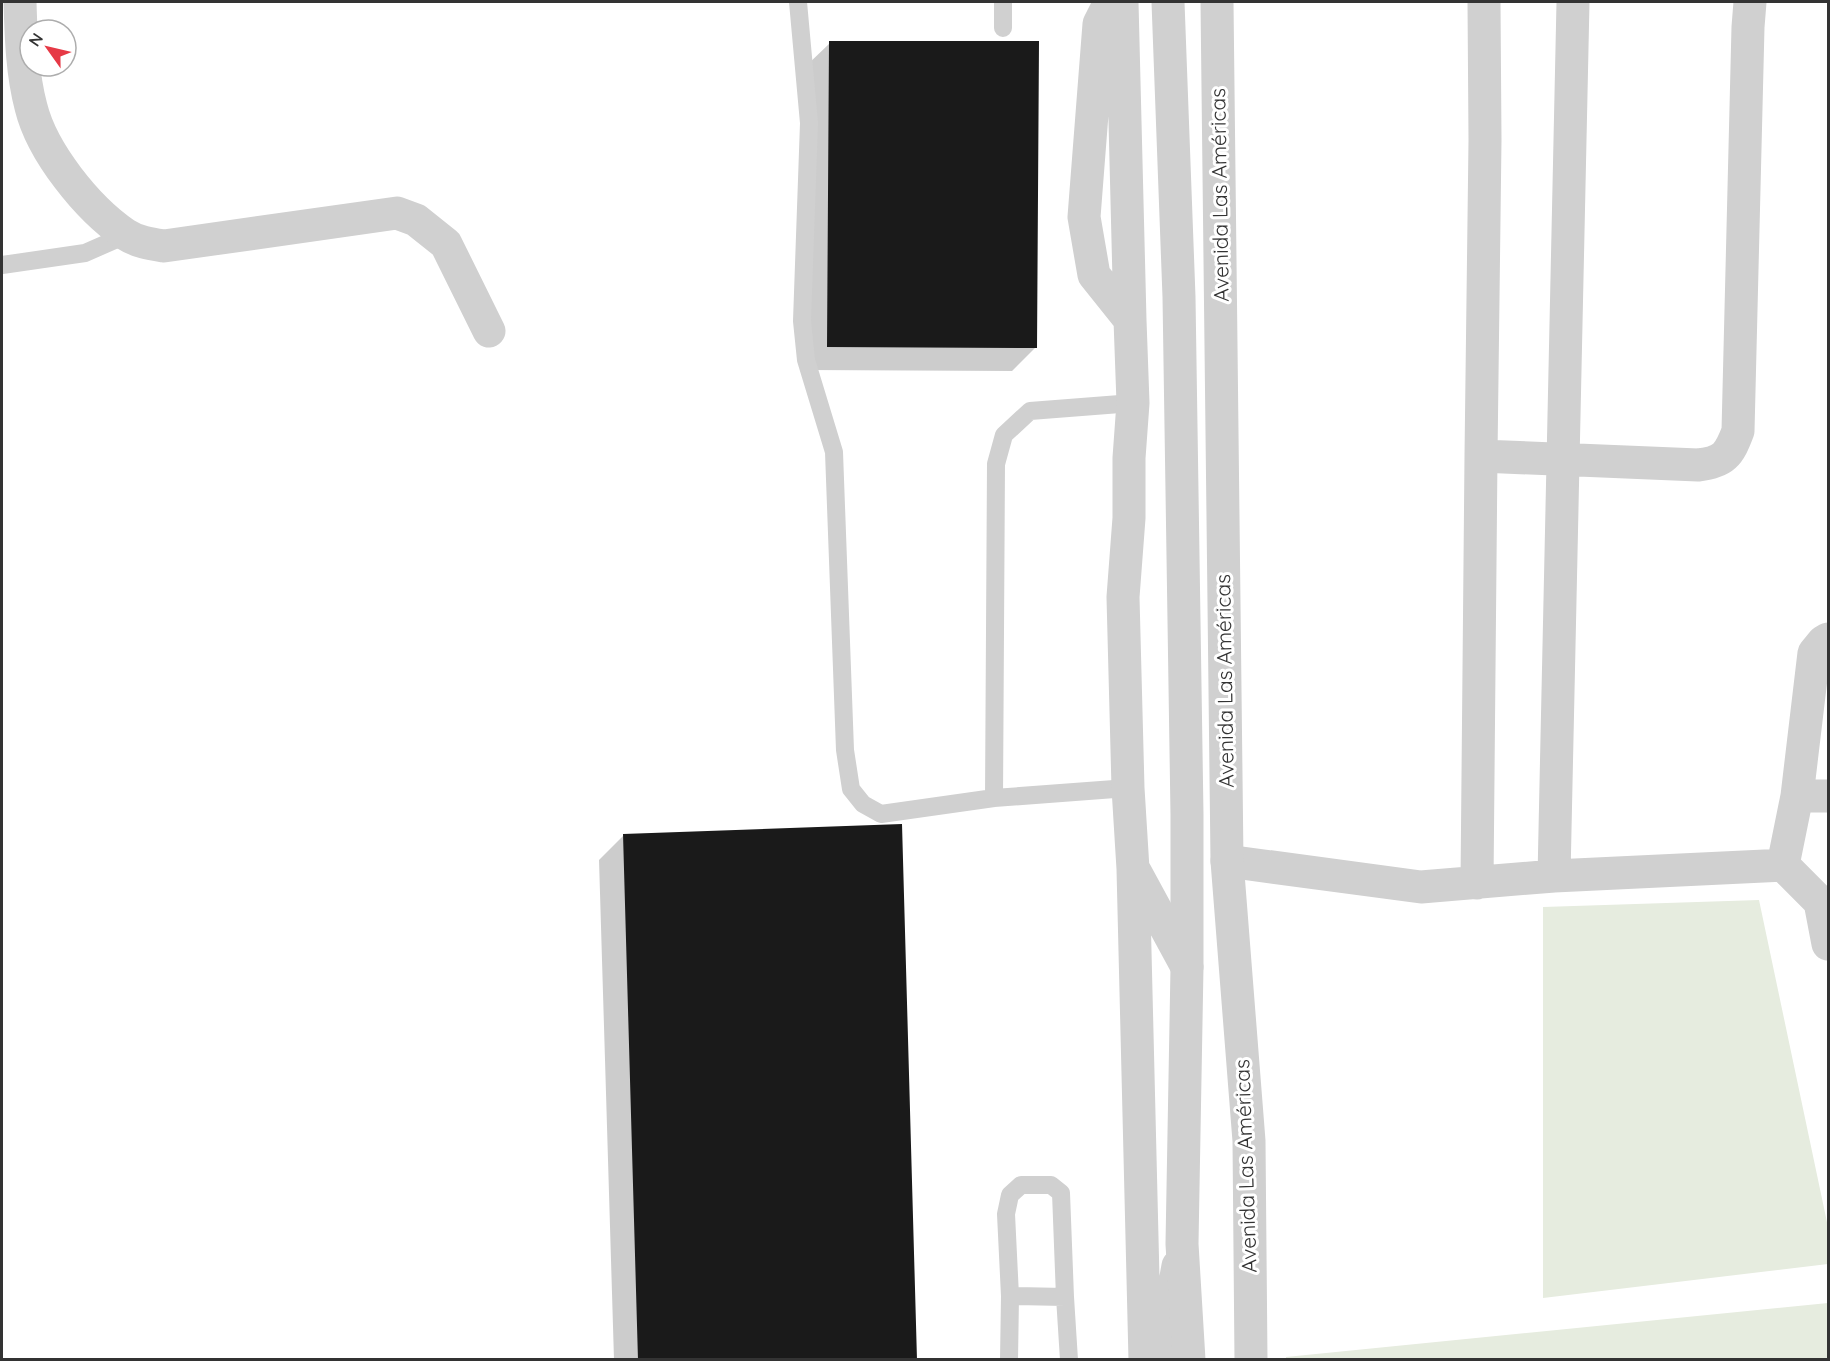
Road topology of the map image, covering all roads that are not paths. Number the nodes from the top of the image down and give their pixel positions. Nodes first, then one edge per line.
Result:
1 (20, 2) edge
2 (798, 2) edge
3 (1004, 2) edge
4 (1110, 2) edge
5 (1122, 2) edge
6 (1168, 2) edge
7 (1217, 2) edge
8 (1484, 2) edge
9 (1573, 2) edge
10 (1750, 2) edge
11 (1003, 28) dead end
12 (126, 235) junction
13 (2, 265) edge
14 (1130, 320) junction
15 (489, 332) dead end
16 (1133, 403) junction
17 (1481, 456) junction
18 (1563, 459) junction
19 (1828, 639) edge
20 (1128, 788) junction
21 (1813, 796) edge
22 (994, 798) junction
23 (1227, 861) junction
24 (1783, 865) junction
25 (1133, 869) junction
26 (1554, 876) junction
27 (1477, 883) junction
28 (1828, 944) edge
29 (1187, 967) junction
30 (1182, 1244) junction
31 (1010, 1296) junction
32 (1065, 1297) junction
33 (1009, 1359) edge
34 (1069, 1359) edge
35 (1145, 1359) edge
36 (1163, 1359) edge
37 (1189, 1359) edge
38 (1251, 1359) edge

1 - 12 street
2 - 22 lane
3 - 11 lane
4 - 14 street
5 - 14 street
6 - 29 street, Avenida Las Américas
7 - 23 street, Avenida Las Américas
8 - 17 street
9 - 18 street
10 - 18 street
12 - 13 lane
12 - 15 street
14 - 16 street
16 - 20 street
16 - 22 lane
17 - 18 street
17 - 27 street
18 - 26 street
19 - 21 street
20 - 22 lane
20 - 25 street
21 - 24 street
23 - 27 street
23 - 38 street, Avenida Las Américas
24 - 26 street
24 - 28 street
25 - 29 street
25 - 35 street
26 - 27 street
29 - 30 street, Avenida Las Américas
30 - 36 street
30 - 37 street, Avenida Las Américas
31 - 32 lane
31 - 32 lane
31 - 33 lane
32 - 34 lane

